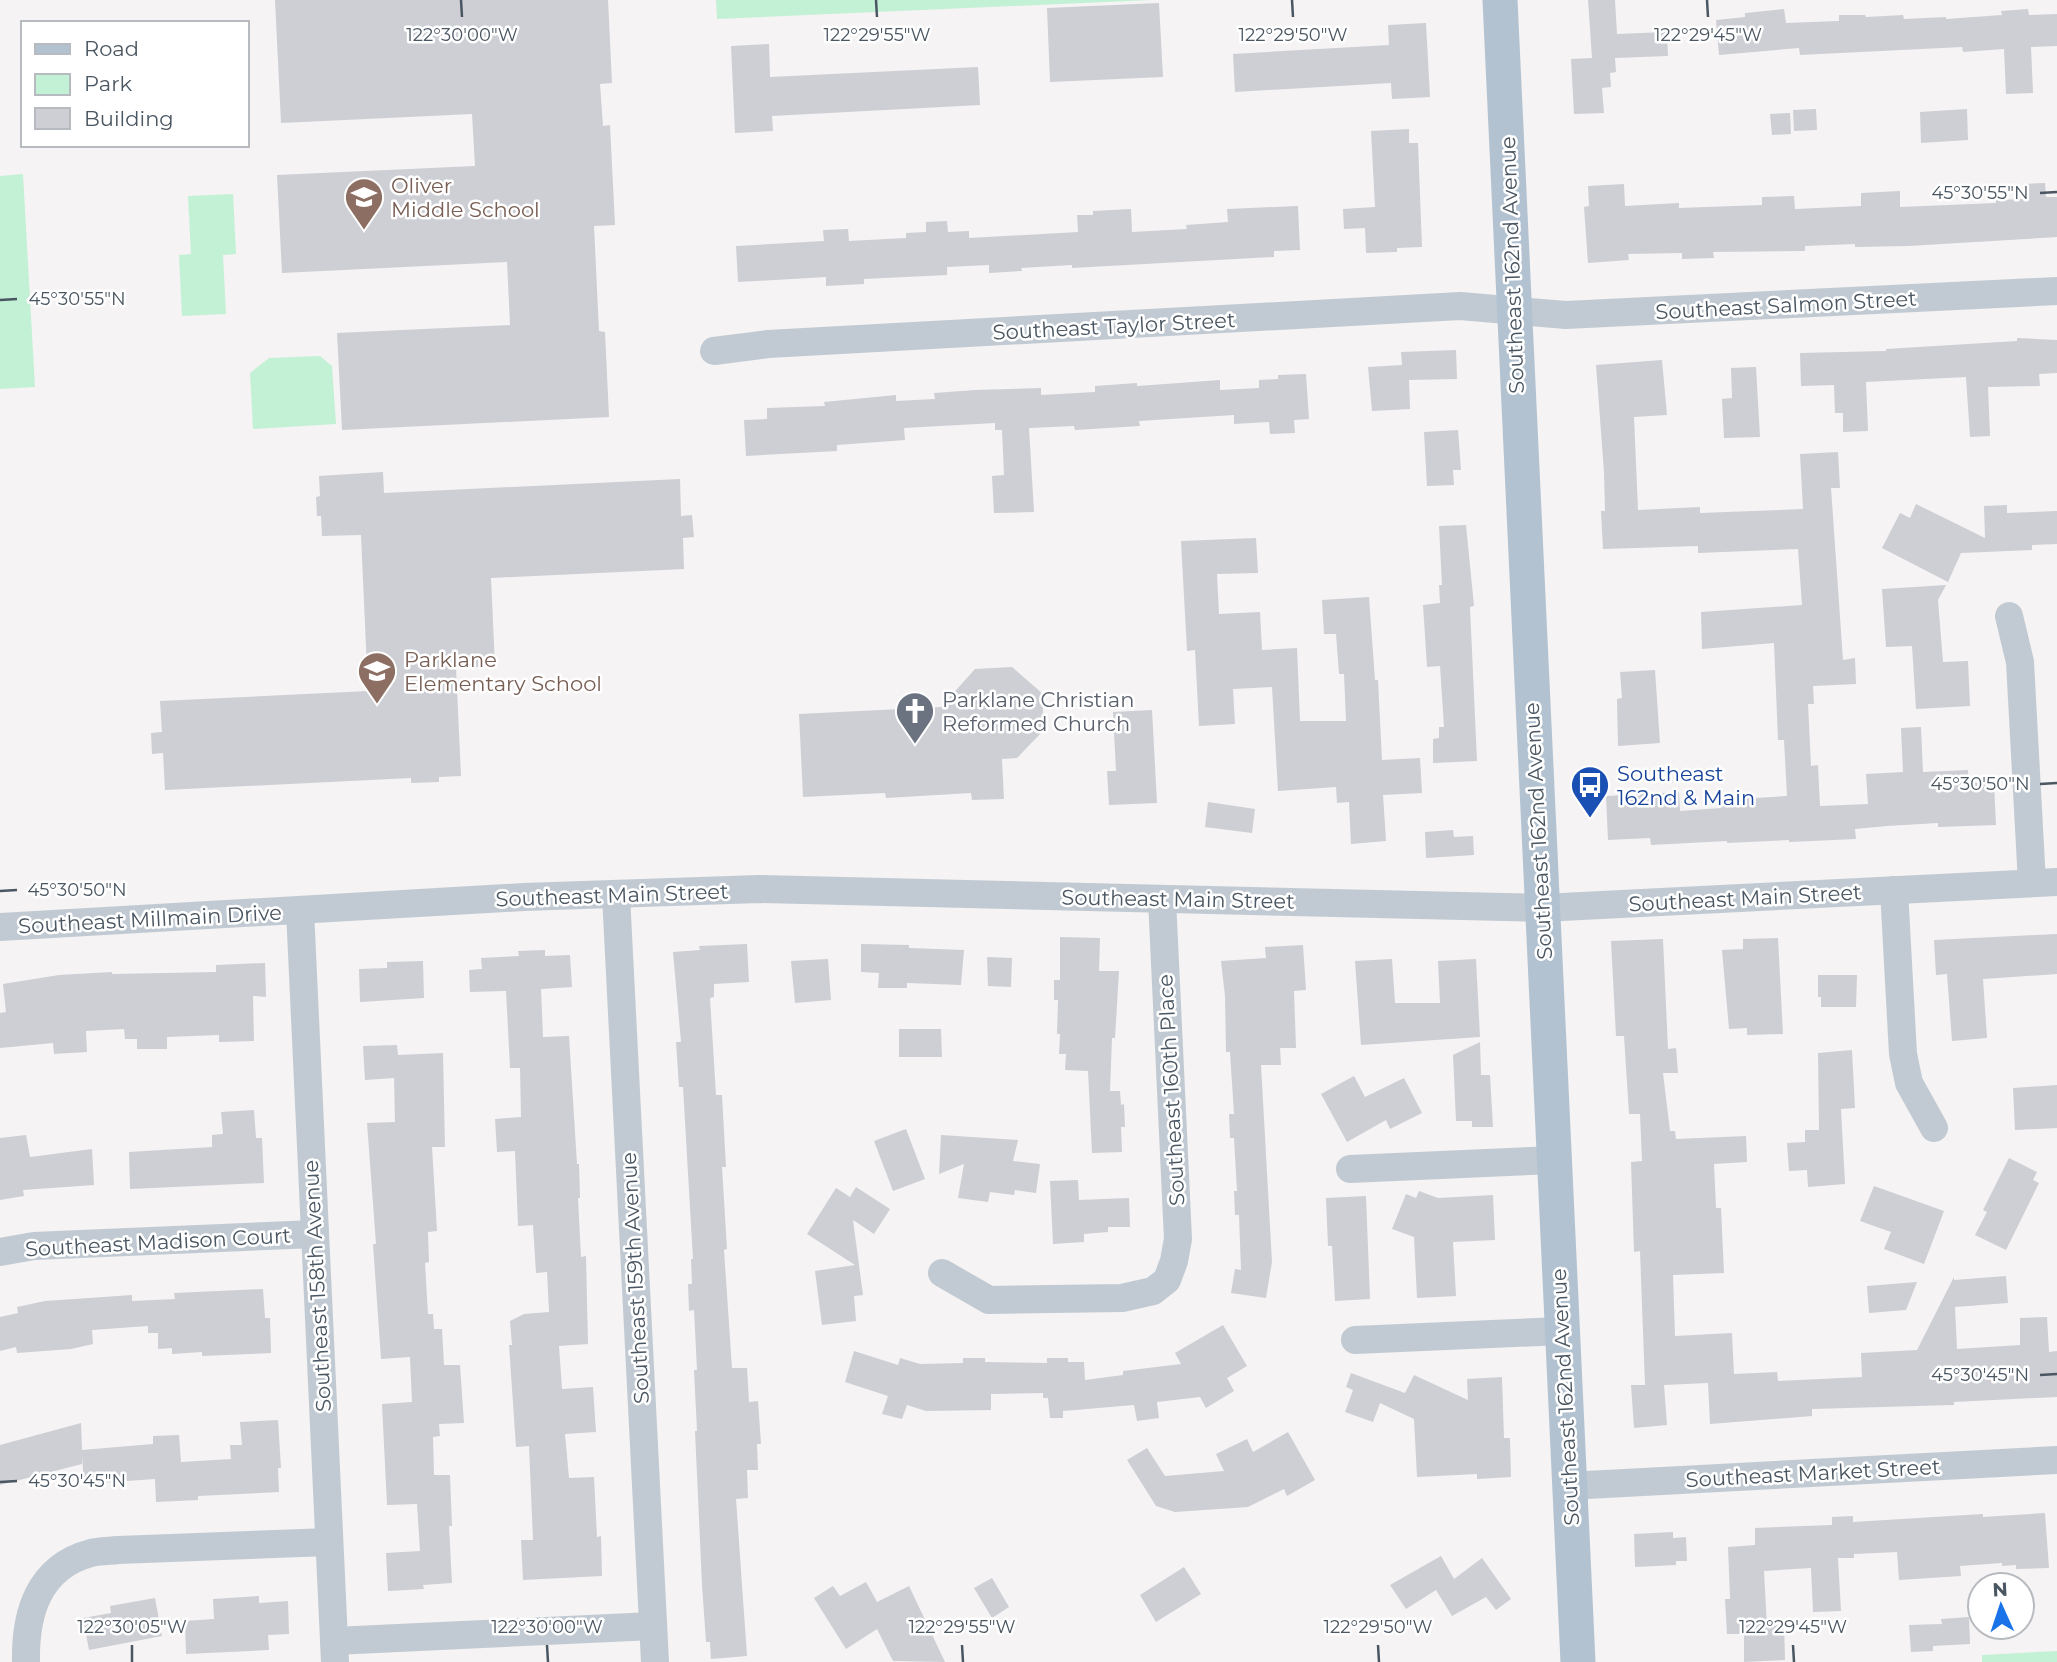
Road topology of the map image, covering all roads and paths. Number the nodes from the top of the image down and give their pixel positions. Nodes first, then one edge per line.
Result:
1 (1500, 0) edge
2 (2057, 291) edge
3 (1514, 311) junction
4 (714, 351) dead end
5 (2009, 616) dead end
6 (2044, 882) edge
7 (1894, 890) junction
8 (616, 895) junction
9 (1161, 899) junction
10 (1542, 908) junction
11 (300, 910) junction
12 (0, 928) edge
13 (1934, 1128) dead end
14 (1554, 1160) junction
15 (1350, 1169) dead end
16 (316, 1234) junction
17 (0, 1252) edge
18 (942, 1273) dead end
19 (1561, 1331) junction
20 (1355, 1340) dead end
21 (2057, 1460) edge
22 (1568, 1486) junction
23 (329, 1542) junction
24 (653, 1626) junction
25 (335, 1652) edge
26 (26, 1662) edge
27 (655, 1662) edge
28 (1578, 1662) edge

1 - 3 main road, Southeast 162nd Avenue
2 - 3 street, Southeast Salmon Street
3 - 4 street, Southeast Taylor Street
3 - 10 main road, Southeast 162nd Avenue
5 - 6 street
6 - 7 street, Southeast Main Street
7 - 10 street, Southeast Main Street
7 - 13 street
8 - 9 street, Southeast Main Street
8 - 11 street, Southeast Main Street
8 - 24 street, Southeast 159th Avenue
9 - 10 street, Southeast Main Street
9 - 18 street, Southeast 160th Place
10 - 14 main road, Southeast 162nd Avenue
11 - 12 street, Southeast Millmain Drive
11 - 16 street, Southeast 158th Avenue
14 - 15 street
14 - 19 main road, Southeast 162nd Avenue
16 - 17 street, Southeast Madison Court
16 - 23 street, Southeast 158th Avenue
19 - 20 street
19 - 22 main road, Southeast 162nd Avenue
21 - 22 street, Southeast Market Street
22 - 28 main road, Southeast 162nd Avenue
23 - 25 street, Southeast 158th Avenue
23 - 26 street
24 - 25 street
24 - 27 street, Southeast 159th Avenue

